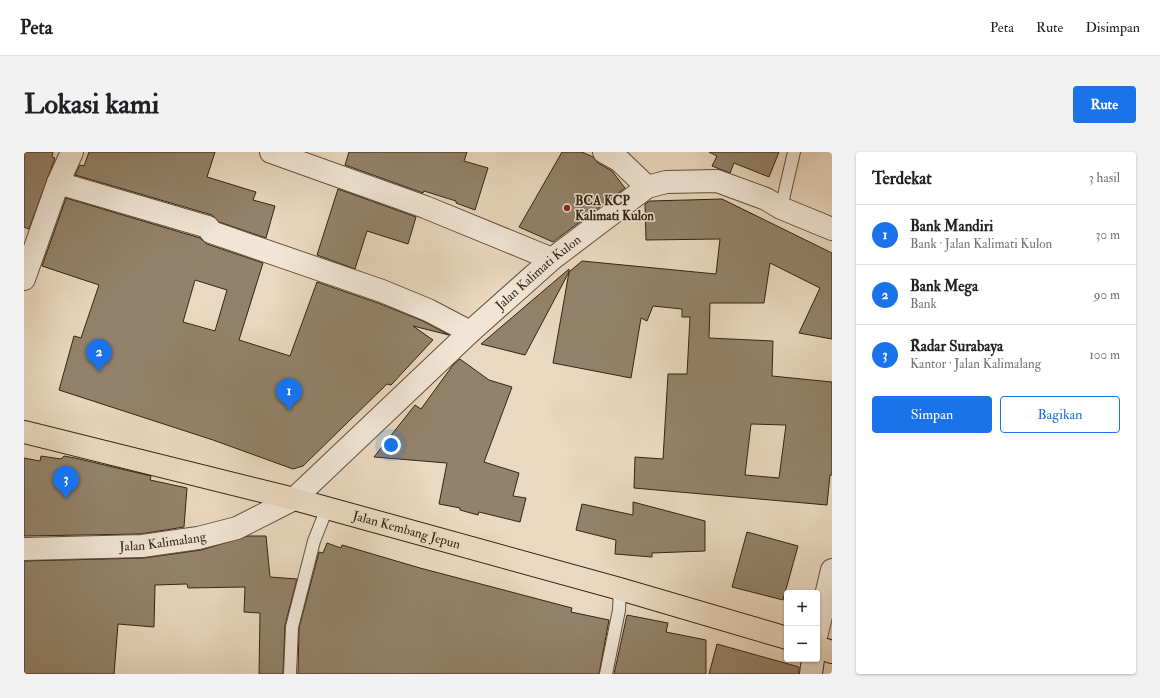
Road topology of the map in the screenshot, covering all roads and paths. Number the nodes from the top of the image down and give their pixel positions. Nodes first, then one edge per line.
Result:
1 (72, 152) edge
2 (271, 152) edge
3 (604, 152) edge
4 (794, 152) edge
5 (58, 183) junction
6 (647, 187) junction
7 (781, 208) junction
8 (832, 229) edge
9 (552, 259) junction
10 (24, 279) edge
11 (470, 332) junction
12 (24, 432) edge
13 (294, 499) junction
14 (326, 508) junction
15 (24, 549) edge
16 (832, 570) edge
17 (620, 589) junction
18 (819, 626) edge
19 (784, 637) edge
20 (820, 648) edge
21 (832, 652) edge
22 (813, 662) edge
23 (290, 674) edge
24 (606, 674) edge
25 (811, 674) edge

1 - 5 street
2 - 9 street
3 - 6 street
4 - 7 lane
5 - 10 street
5 - 11 street
6 - 7 street, Jalan Kalimati Kulon
6 - 9 street, Jalan Kalimati Kulon
7 - 8 street, Jalan Kalimati Kulon
9 - 11 street, Jalan Kalimati Kulon
11 - 13 street, Jalan Kalimati Kulon
12 - 13 main road, Jalan Kembang Jepun
13 - 14 main road, Jalan Kembang Jepun
13 - 15 street, Jalan Kalimalang
14 - 17 main road, Jalan Kembang Jepun
14 - 23 lane
16 - 18 street
17 - 19 main road, Jalan Kembang Jepun
17 - 24 lane
20 - 21 main road
22 - 25 street

